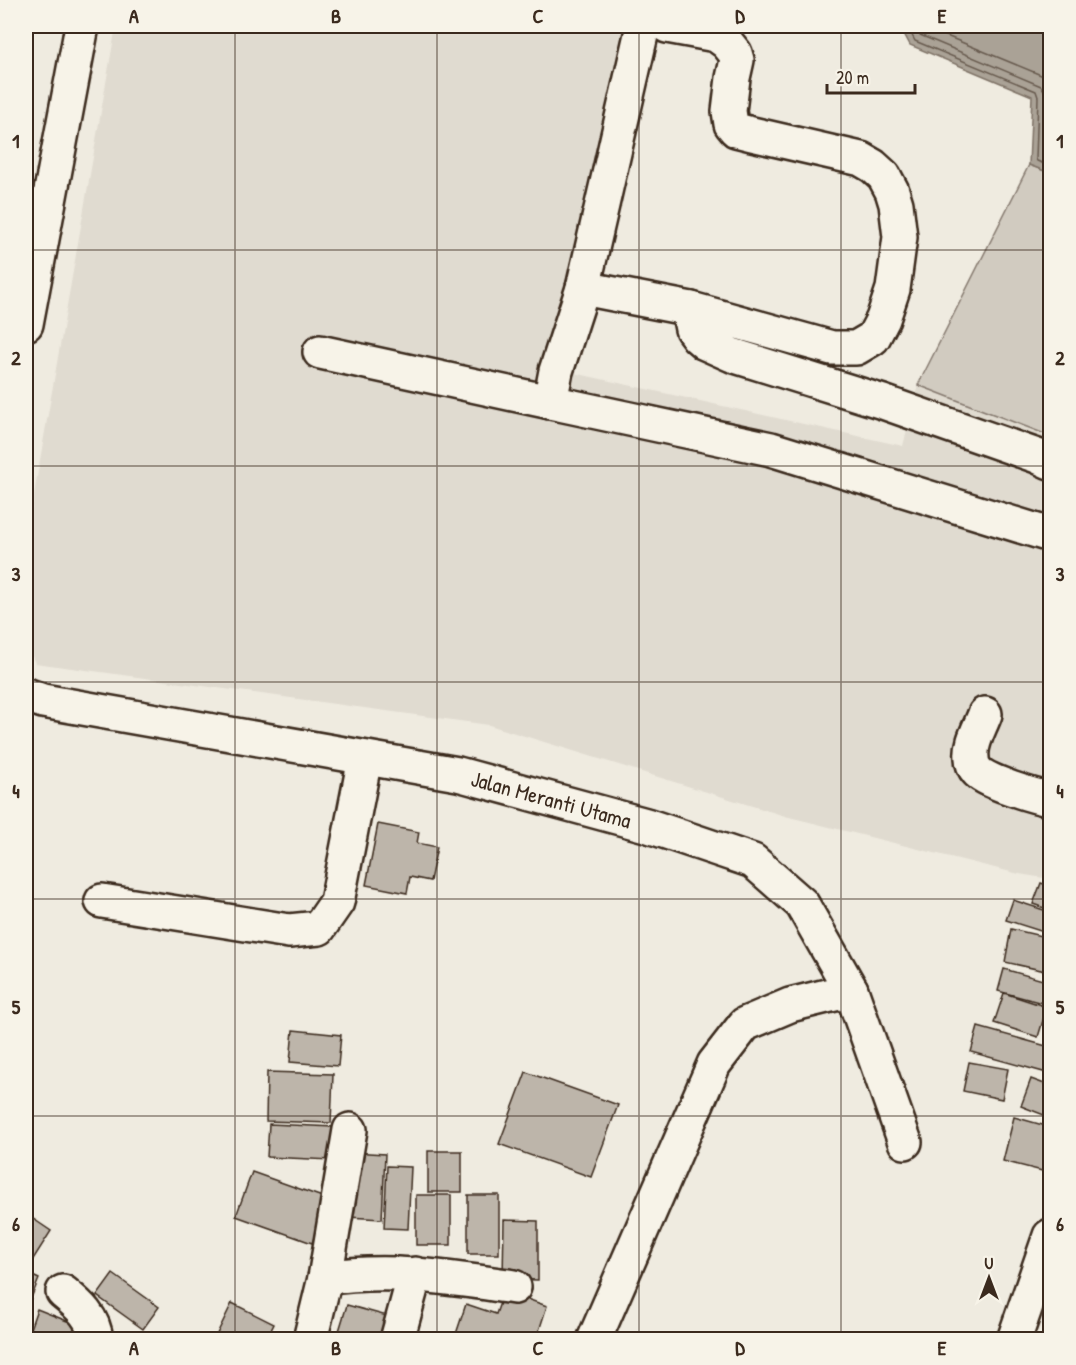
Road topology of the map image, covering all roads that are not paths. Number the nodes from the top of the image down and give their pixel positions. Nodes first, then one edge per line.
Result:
1 (82, 26) edge
2 (643, 26) edge
3 (667, 26) edge
4 (583, 288) junction
5 (691, 309) junction
6 (26, 324) edge
7 (320, 352) dead end
8 (550, 402) junction
9 (1050, 462) edge
10 (1050, 535) edge
11 (26, 695) edge
12 (985, 714) dead end
13 (365, 758) junction
14 (1050, 799) edge
15 (102, 901) dead end
16 (851, 990) junction
17 (350, 1130) dead end
18 (905, 1142) dead end
19 (1050, 1236) edge
20 (415, 1274) junction
21 (325, 1278) junction
22 (514, 1287) dead end
23 (63, 1292) dead end
24 (96, 1340) edge
25 (310, 1340) edge
26 (397, 1340) edge
27 (594, 1340) edge
28 (1014, 1340) edge

1 - 6 street
2 - 4 street
3 - 5 street
4 - 5 street
4 - 8 street
5 - 9 street
7 - 8 street
8 - 10 street
11 - 13 street, Jalan Meranti Utama
12 - 14 street
13 - 15 street
13 - 16 street, Jalan Meranti Utama
16 - 18 street, Jalan Meranti Utama
16 - 27 street
17 - 21 street
19 - 28 street
20 - 21 street
20 - 22 street
20 - 26 street
21 - 25 street
23 - 24 street

